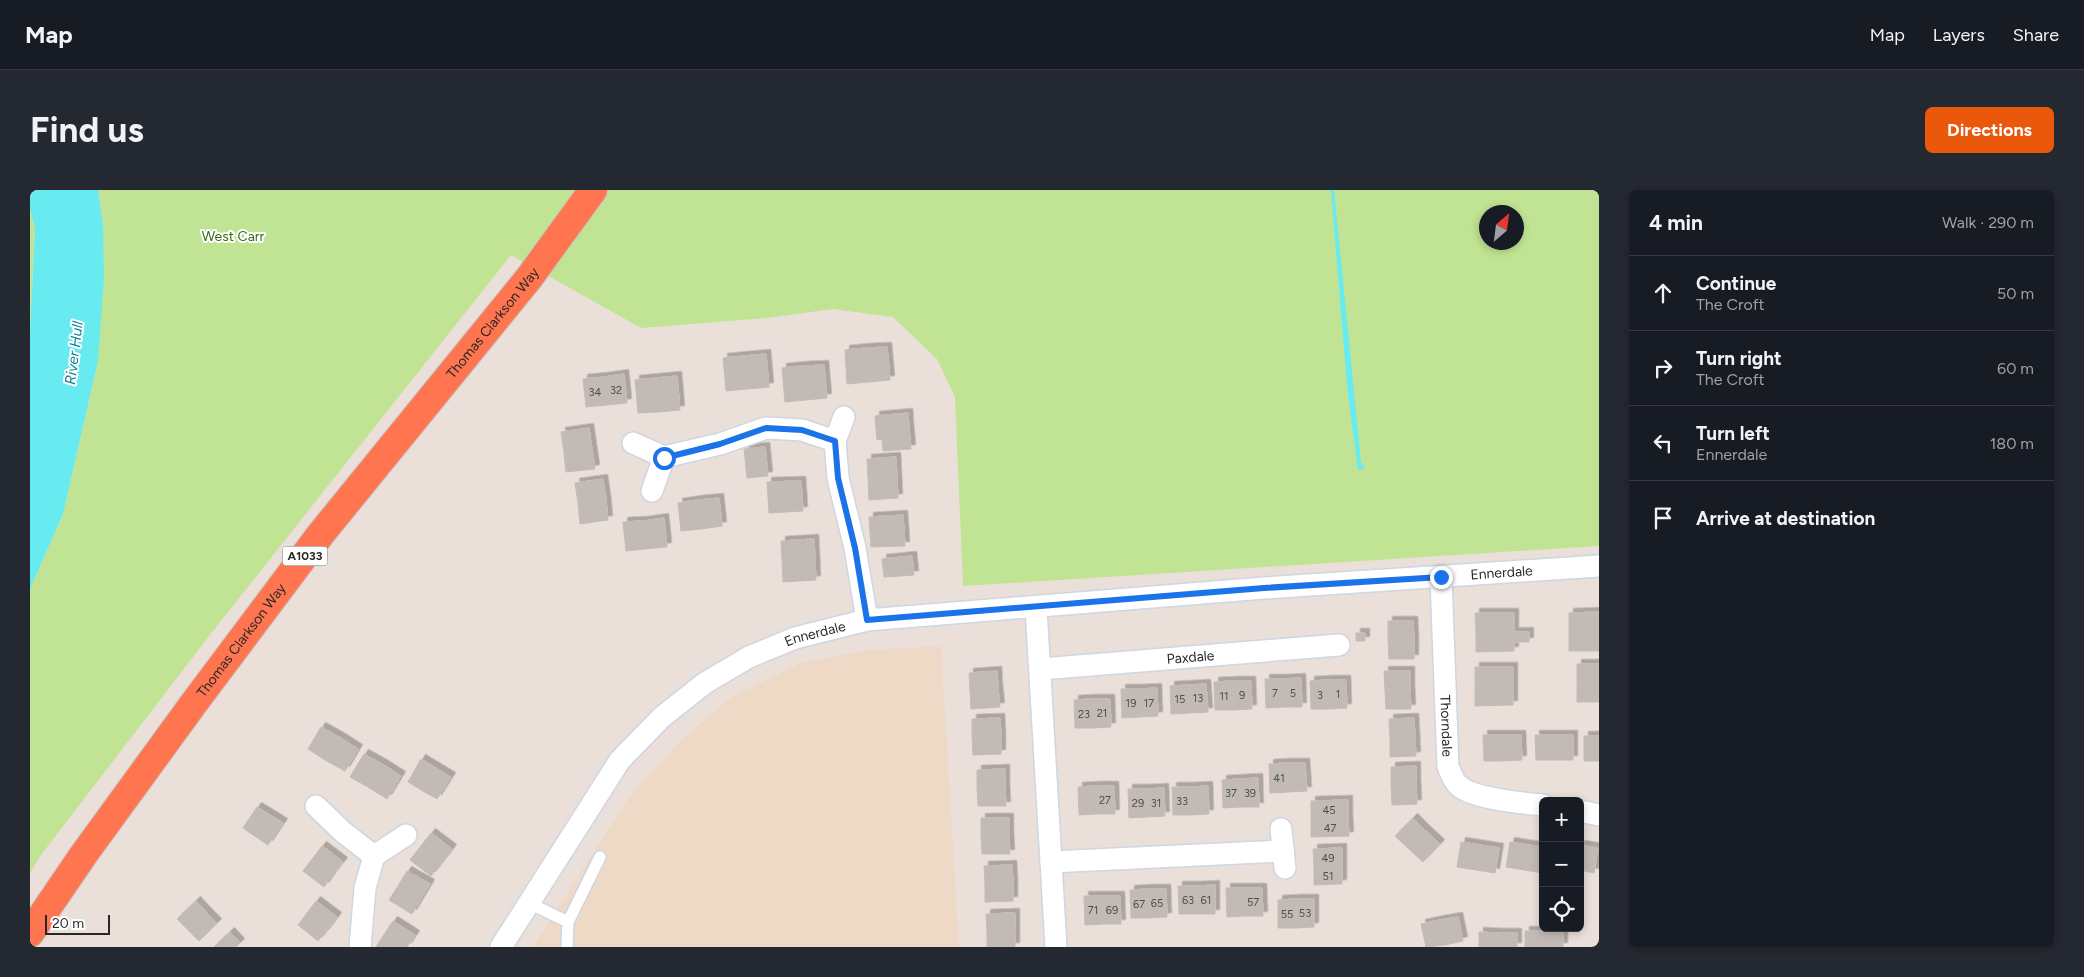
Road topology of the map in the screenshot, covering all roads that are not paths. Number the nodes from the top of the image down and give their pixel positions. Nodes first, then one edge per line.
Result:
1 (593, 190) edge
2 (844, 417) dead end
3 (835, 441) junction
4 (633, 443) dead end
5 (664, 458) junction
6 (652, 491) dead end
7 (1599, 566) edge
8 (1441, 577) junction
9 (1036, 608) junction
10 (867, 620) junction
11 (1339, 644) dead end
12 (1041, 669) junction
13 (1539, 805) edge
14 (316, 806) dead end
15 (1584, 812) edge
16 (1599, 815) edge
17 (1282, 829) dead end
18 (406, 835) dead end
19 (374, 856) junction
20 (600, 857) dead end
21 (1052, 862) junction
22 (529, 903) junction
23 (568, 922) junction
24 (30, 933) edge
25 (360, 947) edge
26 (502, 947) edge
27 (567, 947) edge
28 (1056, 947) edge

1 - 24 highway, Thomas Clarkson Way / A1033
2 - 3 street
3 - 5 street
3 - 10 street
4 - 5 street
5 - 6 street
7 - 8 street, Ennerdale
8 - 9 street, Ennerdale
8 - 13 street, Thorndale
9 - 10 street, Ennerdale
9 - 12 street
10 - 22 street, Ennerdale
11 - 12 street, Paxdale
12 - 21 street
14 - 19 street
15 - 16 street
17 - 21 street
18 - 19 street
19 - 25 street
20 - 23 lane
21 - 28 street
22 - 23 lane
22 - 26 street, Ennerdale
23 - 27 lane

